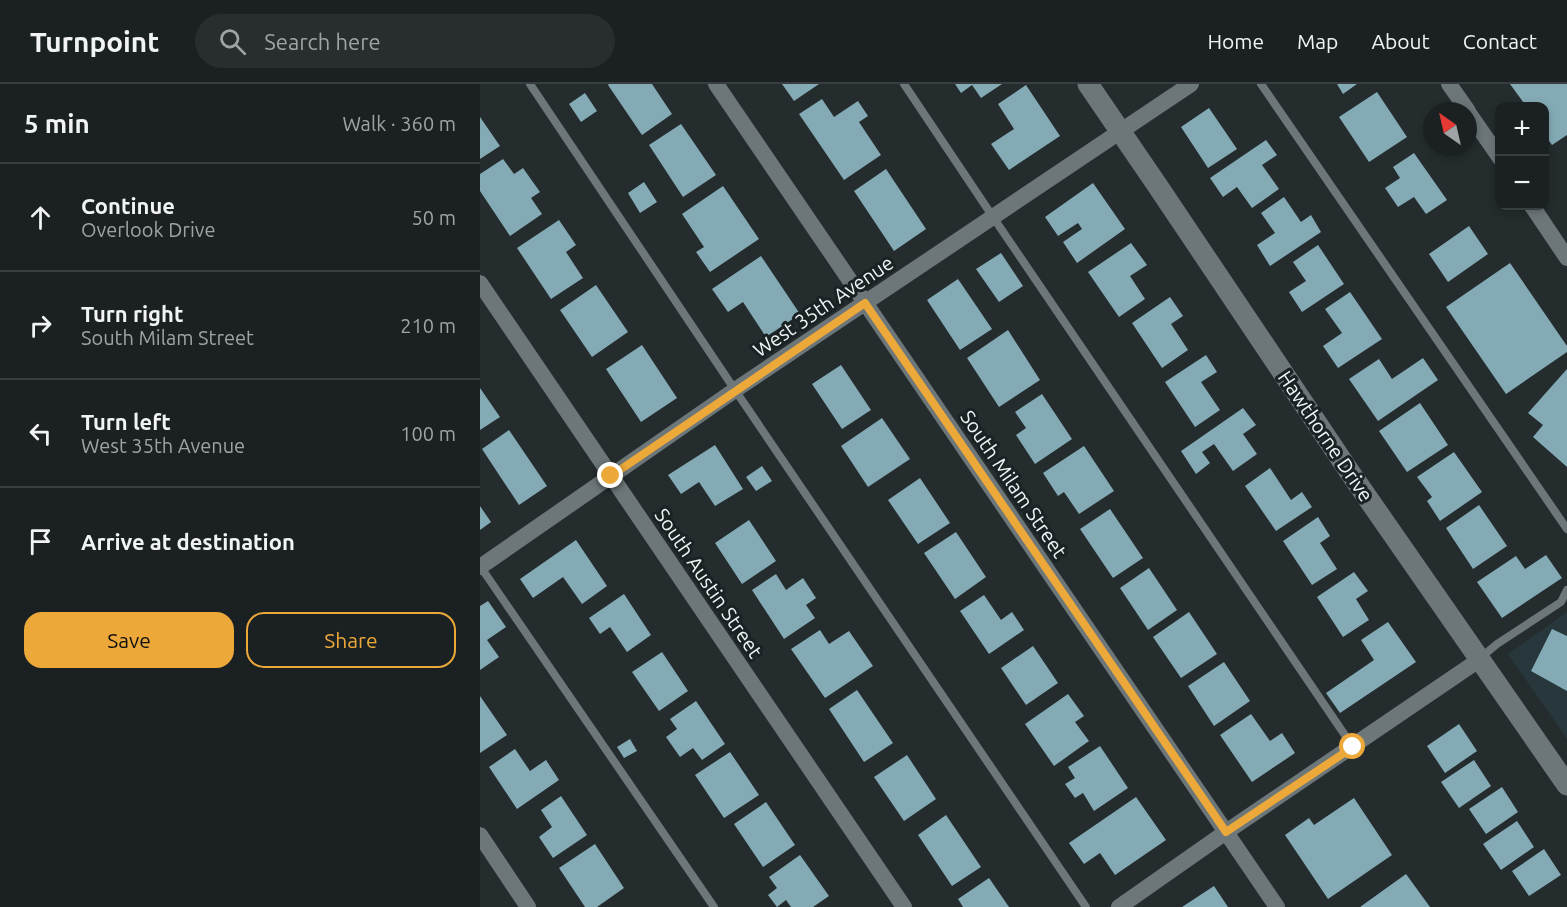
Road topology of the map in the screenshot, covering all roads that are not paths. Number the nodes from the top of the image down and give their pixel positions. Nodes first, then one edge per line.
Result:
1 (530, 84) edge
2 (716, 84) edge
3 (904, 84) edge
4 (1088, 84) edge
5 (1191, 84) edge
6 (1261, 84) edge
7 (1449, 84) edge
8 (1462, 102) edge
9 (1477, 124) edge
10 (1121, 132) junction
11 (1499, 156) edge
12 (1535, 210) edge
13 (993, 217) junction
14 (1567, 258) edge
15 (480, 283) edge
16 (865, 303) junction
17 (735, 390) junction
18 (611, 476) junction
19 (1567, 529) edge
20 (480, 566) edge
21 (1567, 590) edge
22 (1479, 660) junction
23 (1353, 747) junction
24 (1567, 786) edge
25 (1226, 832) junction
26 (480, 836) edge
27 (528, 907) edge
28 (714, 907) edge
29 (904, 907) edge
30 (1086, 907) edge
31 (1119, 907) edge
32 (1277, 907) edge

1 - 17 lane
2 - 16 street, South Milam Street
3 - 13 lane
4 - 10 street, Hawthorne Drive
5 - 10 street, West 35th Avenue
6 - 19 lane
7 - 8 street
9 - 11 street
10 - 13 street, West 35th Avenue
10 - 22 street, Hawthorne Drive
12 - 14 street
13 - 16 street, West 35th Avenue
13 - 23 lane
15 - 18 street, South Austin Street
16 - 17 street, West 35th Avenue
16 - 25 street, South Milam Street
17 - 18 street, West 35th Avenue
17 - 30 lane
18 - 20 street, West 35th Avenue
18 - 29 street, South Austin Street
20 - 28 lane
21 - 22 lane
22 - 23 street
22 - 24 street, Hawthorne Drive
23 - 25 street
25 - 31 street
25 - 32 street, South Milam Street
26 - 27 street

